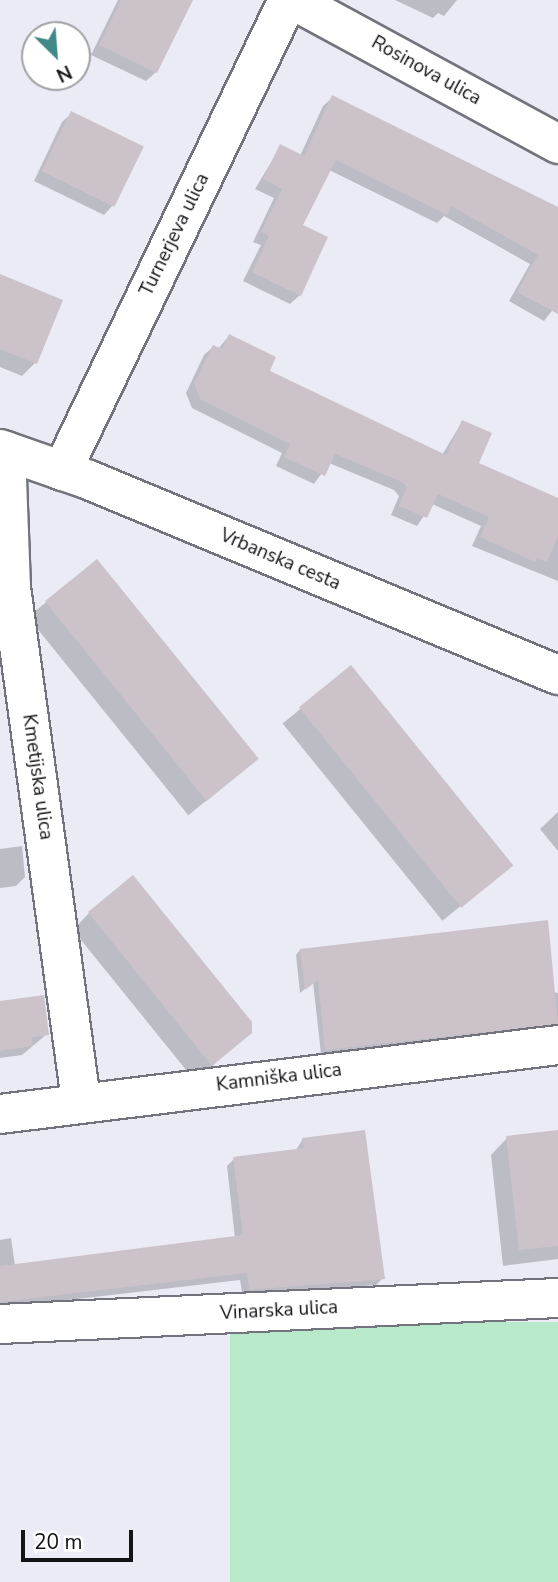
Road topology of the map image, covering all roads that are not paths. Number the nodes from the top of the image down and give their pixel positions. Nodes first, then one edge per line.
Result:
1 (290, 0) edge
2 (558, 144) edge
3 (3, 450) edge
4 (62, 471) junction
5 (558, 675) edge
6 (558, 1045) edge
7 (81, 1101) junction
8 (0, 1114) edge
9 (558, 1298) edge
10 (0, 1324) edge

1 - 2 street, Rosinova ulica
1 - 4 street, Turnerjeva ulica
3 - 4 street, Vrbanska cesta
3 - 7 street, Kmetijska ulica
4 - 5 street, Vrbanska cesta
6 - 7 street, Kamniška ulica
7 - 8 street, Kamniška ulica
9 - 10 street, Vinarska ulica

